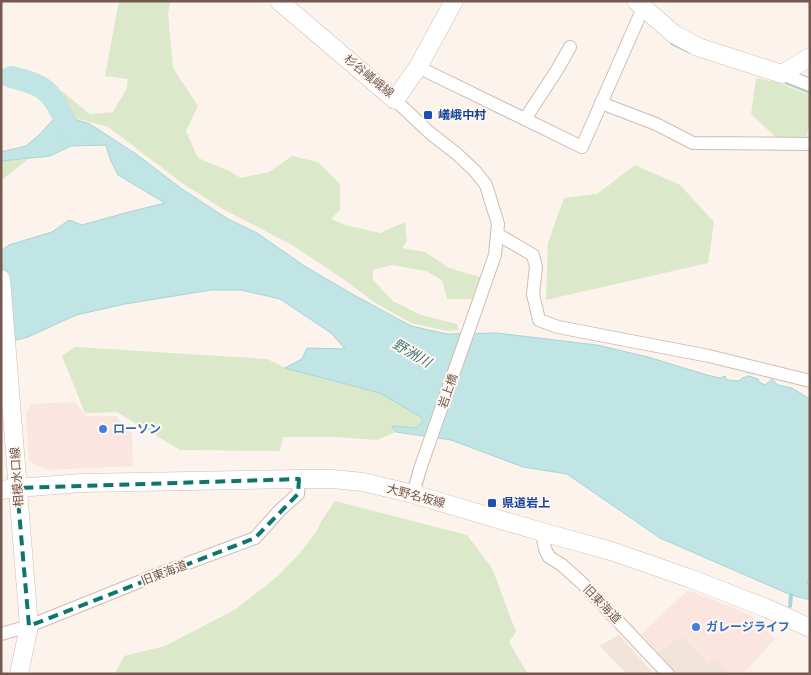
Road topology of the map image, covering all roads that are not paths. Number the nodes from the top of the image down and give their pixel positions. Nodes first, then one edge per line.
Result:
1 (279, 1) edge
2 (454, 1) edge
3 (640, 5) edge
4 (570, 47) dead end
5 (810, 56) edge
6 (418, 67) junction
7 (782, 74) junction
8 (810, 85) edge
9 (395, 100) junction
10 (601, 103) junction
11 (525, 119) junction
12 (810, 144) edge
13 (497, 234) junction
14 (1, 279) edge
15 (810, 381) edge
16 (299, 479) junction
17 (9, 489) edge
18 (413, 494) junction
19 (542, 532) junction
20 (29, 626) junction
21 (810, 628) edge
22 (1, 634) edge
23 (20, 674) edge
24 (668, 674) edge

1 - 9 main road, 杉谷嶬峨線
2 - 6 main road, 杉谷嶬峨線
3 - 7 main road
3 - 10 street
4 - 11 street
5 - 7 main road
6 - 9 main road, 杉谷嶬峨線
6 - 11 street
7 - 8 street
9 - 13 street, 岩上橋
10 - 11 street
10 - 12 street
13 - 15 street
13 - 18 street, 岩上橋
14 - 17 main road, 相模水口線
16 - 17 main road, 大野名坂線
16 - 18 main road, 大野名坂線
16 - 20 street, 旧東海道
17 - 20 main road, 相模水口線
18 - 19 main road, 大野名坂線
19 - 21 main road, 大野名坂線
19 - 24 street, 旧東海道
20 - 22 street, 旧東海道
20 - 23 main road, 相模水口線

